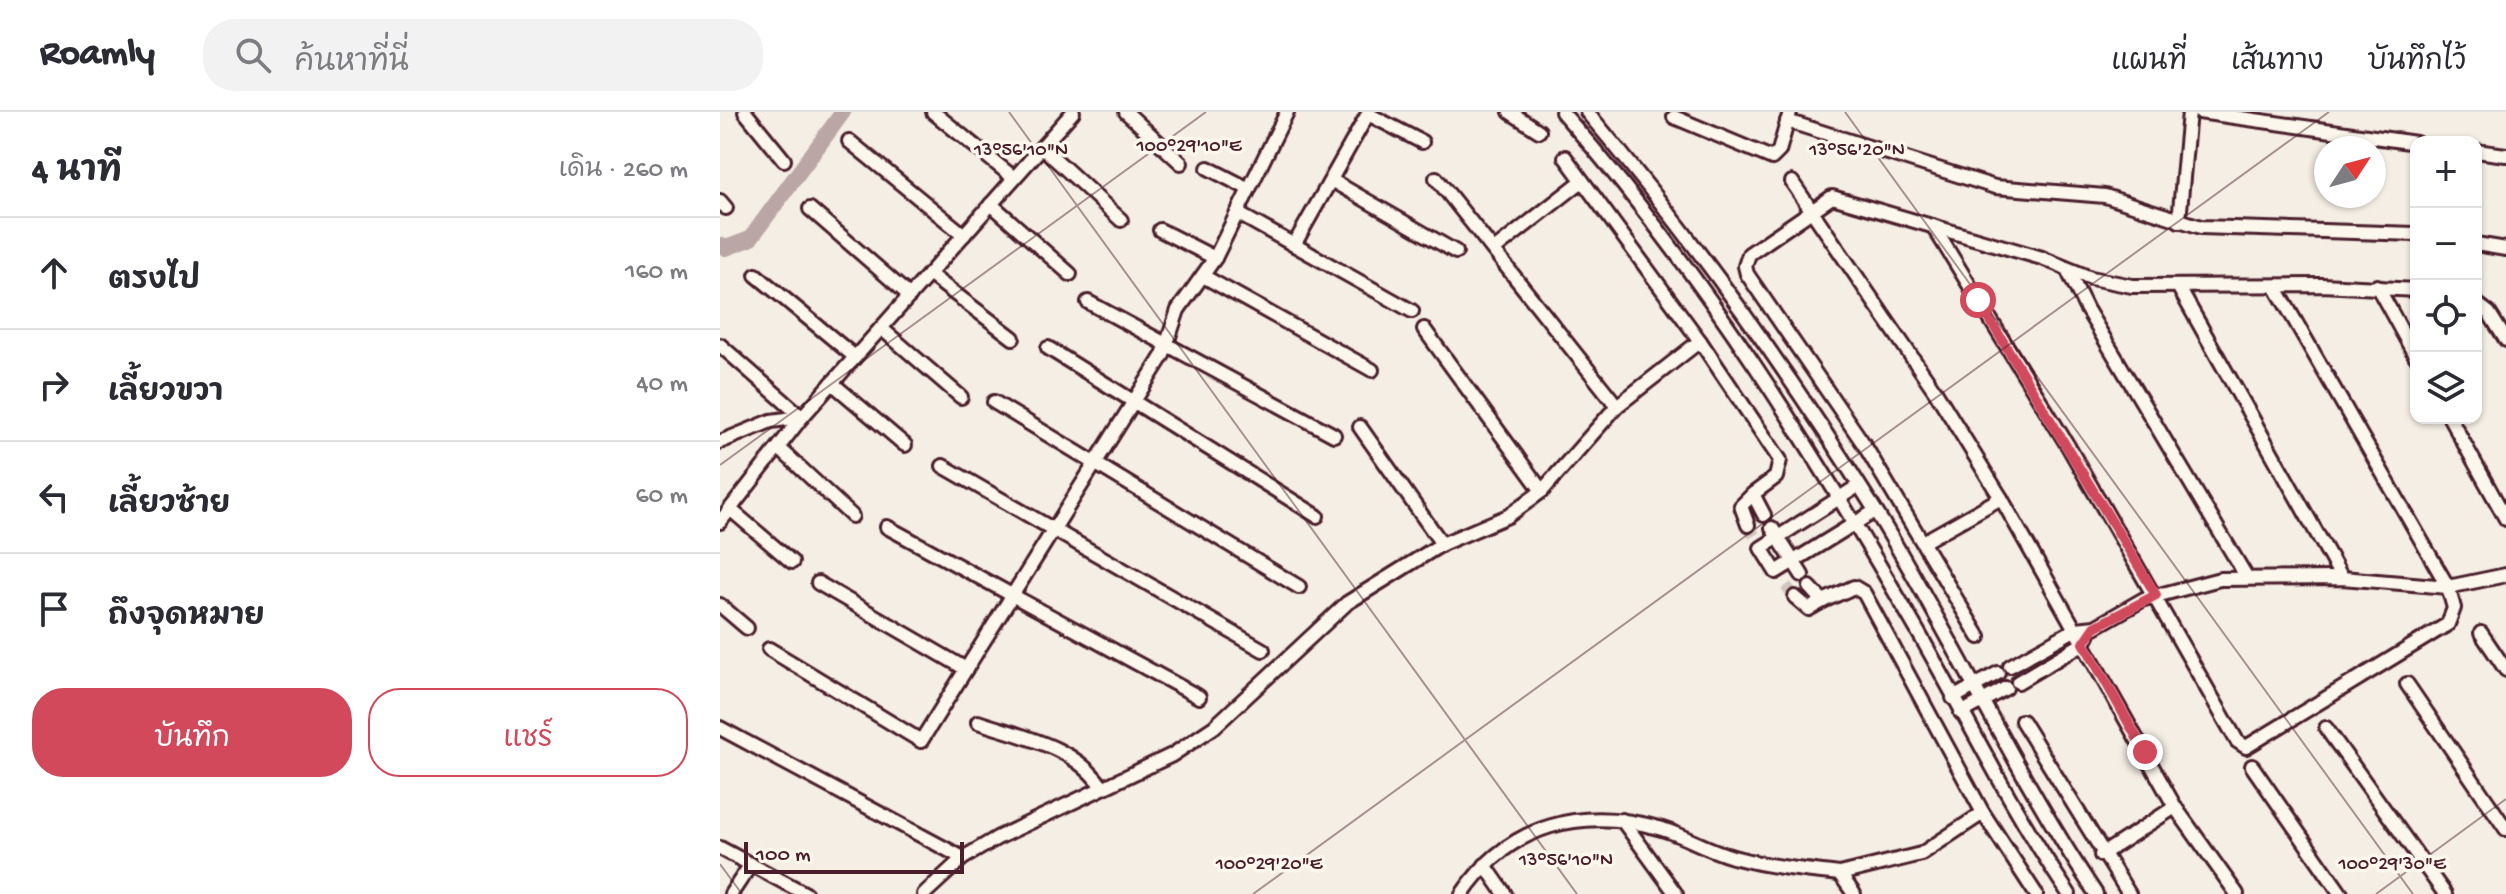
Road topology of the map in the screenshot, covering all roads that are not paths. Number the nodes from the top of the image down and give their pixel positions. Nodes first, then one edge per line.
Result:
1 (745, 112) edge
2 (933, 112) edge
3 (1126, 112) edge
4 (1287, 112) edge
5 (1510, 112) edge
6 (1587, 112) edge
7 (2189, 112) edge
8 (2199, 112) edge
9 (1369, 113) edge
10 (1565, 113) edge
11 (1066, 114) edge
12 (1788, 116) edge
13 (1674, 117) dead end
14 (1539, 131) dead end
15 (849, 141) dead end
16 (1422, 142) dead end
17 (2410, 142) edge
18 (1042, 147) junction
19 (2482, 152) edge
20 (2506, 155) edge
21 (1565, 157) dead end
22 (784, 160) dead end
23 (1181, 163) dead end
24 (1208, 168) dead end
25 (1014, 178) junction
26 (1436, 178) dead end
27 (1331, 180) junction
28 (1582, 181) junction
29 (1792, 182) dead end
30 (1249, 189) junction
31 (991, 204) junction
32 (810, 209) dead end
33 (1811, 209) junction
34 (1237, 213) junction
35 (1121, 220) dead end
36 (2179, 221) junction
37 (1933, 226) junction
38 (1160, 230) dead end
39 (2410, 234) edge
40 (964, 235) junction
41 (1294, 245) junction
42 (2482, 245) edge
43 (2506, 249) edge
44 (1494, 250) junction
45 (1456, 252) dead end
46 (1215, 258) junction
47 (2067, 269) junction
48 (929, 274) junction
49 (1070, 274) dead end
50 (756, 275) dead end
51 (1203, 276) junction
52 (2275, 286) junction
53 (2377, 286) junction
54 (2179, 288) junction
55 (2410, 289) edge
56 (910, 296) junction
57 (1088, 302) dead end
58 (2482, 308) edge
59 (1412, 311) dead end
60 (881, 328) junction
61 (1424, 329) dead end
62 (1013, 338) dead end
63 (2506, 340) edge
64 (1700, 341) junction
65 (1167, 344) junction
66 (720, 345) edge
67 (1048, 348) dead end
68 (2413, 352) edge
69 (855, 357) junction
70 (1372, 370) dead end
71 (832, 383) junction
72 (961, 397) dead end
73 (1133, 401) junction
74 (994, 402) dead end
75 (1617, 406) junction
76 (802, 417) junction
77 (2453, 424) edge
78 (1360, 427) dead end
79 (1334, 435) dead end
80 (720, 442) edge
81 (905, 445) dead end
82 (779, 448) junction
83 (1094, 463) junction
84 (943, 466) dead end
85 (1858, 486) junction
86 (1542, 491) junction
87 (1753, 494) junction
88 (1838, 498) junction
89 (2001, 498) junction
90 (730, 509) junction
91 (1875, 511) junction
92 (1764, 515) dead end
93 (852, 516) dead end
94 (1317, 516) dead end
95 (2506, 519) edge
96 (720, 522) edge
97 (1855, 524) junction
98 (1748, 525) tunnel mouth
99 (887, 527) dead end
100 (1053, 529) junction
101 (1775, 532) junction
102 (1923, 542) junction
103 (1442, 544) junction
104 (792, 562) dead end
105 (1794, 562) junction
106 (1776, 572) junction
107 (1802, 575) dead end
108 (2506, 575) edge
109 (2246, 576) junction
110 (2342, 578) junction
111 (818, 583) dead end
112 (1786, 586) tunnel mouth
113 (1299, 587) dead end
114 (1810, 587) dead end
115 (2448, 587) junction
116 (1012, 595) junction
117 (2156, 595) junction
118 (1795, 597) tunnel mouth
119 (1823, 601) junction
120 (720, 605) edge
121 (2095, 627) junction
122 (747, 628) dead end
123 (2076, 629) junction
124 (2481, 633) dead end
125 (1979, 637) dead end
126 (2084, 643) junction
127 (769, 649) dead end
128 (1263, 650) dead end
129 (966, 669) junction
130 (2506, 670) edge
131 (1998, 673) dead end
132 (2017, 682) junction
133 (2407, 684) dead end
134 (1975, 686) junction
135 (1199, 697) dead end
136 (1953, 698) junction
137 (1983, 701) junction
138 (1961, 713) junction
139 (2022, 721) dead end
140 (978, 722) dead end
141 (720, 728) edge
142 (2326, 728) dead end
143 (2252, 766) dead end
144 (1102, 787) junction
145 (2175, 807) junction
146 (1983, 813) junction
147 (1622, 820) junction
148 (2506, 829) edge
149 (720, 848) edge
150 (2101, 855) junction
151 (963, 858) junction
152 (2076, 863) junction
153 (751, 864) junction
154 (1485, 865) junction
155 (1840, 874) junction
156 (2057, 877) junction
157 (731, 894) edge
158 (806, 894) edge
159 (924, 894) edge
160 (1462, 894) edge
161 (1505, 894) edge
162 (1676, 894) edge
163 (1854, 894) edge
164 (2036, 894) edge
165 (2069, 894) edge
166 (2096, 894) edge
167 (2129, 894) edge
168 (2237, 894) edge
169 (2341, 894) edge
170 (2445, 894) edge

1 - 22 street
2 - 25 street
3 - 23 street
4 - 30 street
5 - 14 street
6 - 85 street
7 - 36 street
8 - 17 street
9 - 16 street
9 - 27 street
10 - 88 street
11 - 18 street
12 - 13 street
12 - 36 street
15 - 40 street
18 - 25 street
18 - 35 street
19 - 20 street
21 - 28 street
24 - 30 street
25 - 31 street
26 - 44 street
27 - 41 street
27 - 45 street
28 - 44 street
28 - 64 street
29 - 33 street
30 - 34 street
31 - 40 street
31 - 49 street
32 - 56 street
33 - 37 street
33 - 89 street
33 - 102 street
34 - 41 street
34 - 46 street
36 - 39 street
37 - 47 street
37 - 117 street
38 - 46 street
40 - 48 street
41 - 59 street
42 - 43 street
44 - 75 street
46 - 51 street
47 - 54 street
47 - 109 street
48 - 56 street
48 - 62 street
50 - 69 street
51 - 65 street
51 - 70 street
52 - 53 street
52 - 54 street
52 - 115 street
53 - 55 street
53 - 68 street
54 - 110 street
56 - 60 street
57 - 65 street
58 - 63 street
60 - 69 street
60 - 72 street
61 - 86 street
64 - 75 street
64 - 87 street
65 - 73 street
65 - 79 street
66 - 76 street
67 - 73 street
69 - 71 street
71 - 76 street
71 - 81 street
73 - 83 street
73 - 94 street
74 - 83 street
75 - 86 street
76 - 80 street
76 - 82 street
77 - 95 street
78 - 103 street
82 - 90 street
82 - 93 street
83 - 100 street
83 - 113 street
84 - 100 street
85 - 88 street
85 - 91 street
86 - 103 street
87 - 92 street
87 - 98 street
88 - 97 street
88 - 101 street
89 - 102 street
89 - 123 street
90 - 96 street
90 - 104 street
91 - 97 street
91 - 134 street
97 - 105 street
97 - 136 street
99 - 116 street
100 - 116 street
100 - 128 street
101 - 105 street
101 - 106 street
102 - 125 street
103 - 144 street
105 - 106 street
105 - 107 street
106 - 112 street
108 - 115 street
109 - 110 street
109 - 117 street
110 - 115 street
111 - 129 street
114 - 119 street
115 - 117 street
116 - 129 street
116 - 135 street
117 - 121 street
118 - 119 street
119 - 146 street
120 - 122 street
121 - 123 street
121 - 126 street
123 - 126 street
123 - 132 street
124 - 130 street
126 - 132 street
126 - 145 street
127 - 129 street
131 - 134 street
132 - 137 street
133 - 148 street
134 - 136 street
134 - 137 street
136 - 138 street
137 - 138 street
137 - 152 street
138 - 156 street
139 - 150 street
140 - 144 street
141 - 151 street
142 - 170 street
143 - 169 street
144 - 151 street
145 - 150 street
145 - 168 street
146 - 155 street
146 - 164 street
147 - 154 street
147 - 155 street
147 - 162 street
149 - 153 street
150 - 167 street
151 - 159 street
152 - 156 street
152 - 166 street
153 - 157 street
153 - 158 street
154 - 160 street
154 - 161 street
155 - 163 street
156 - 165 street

